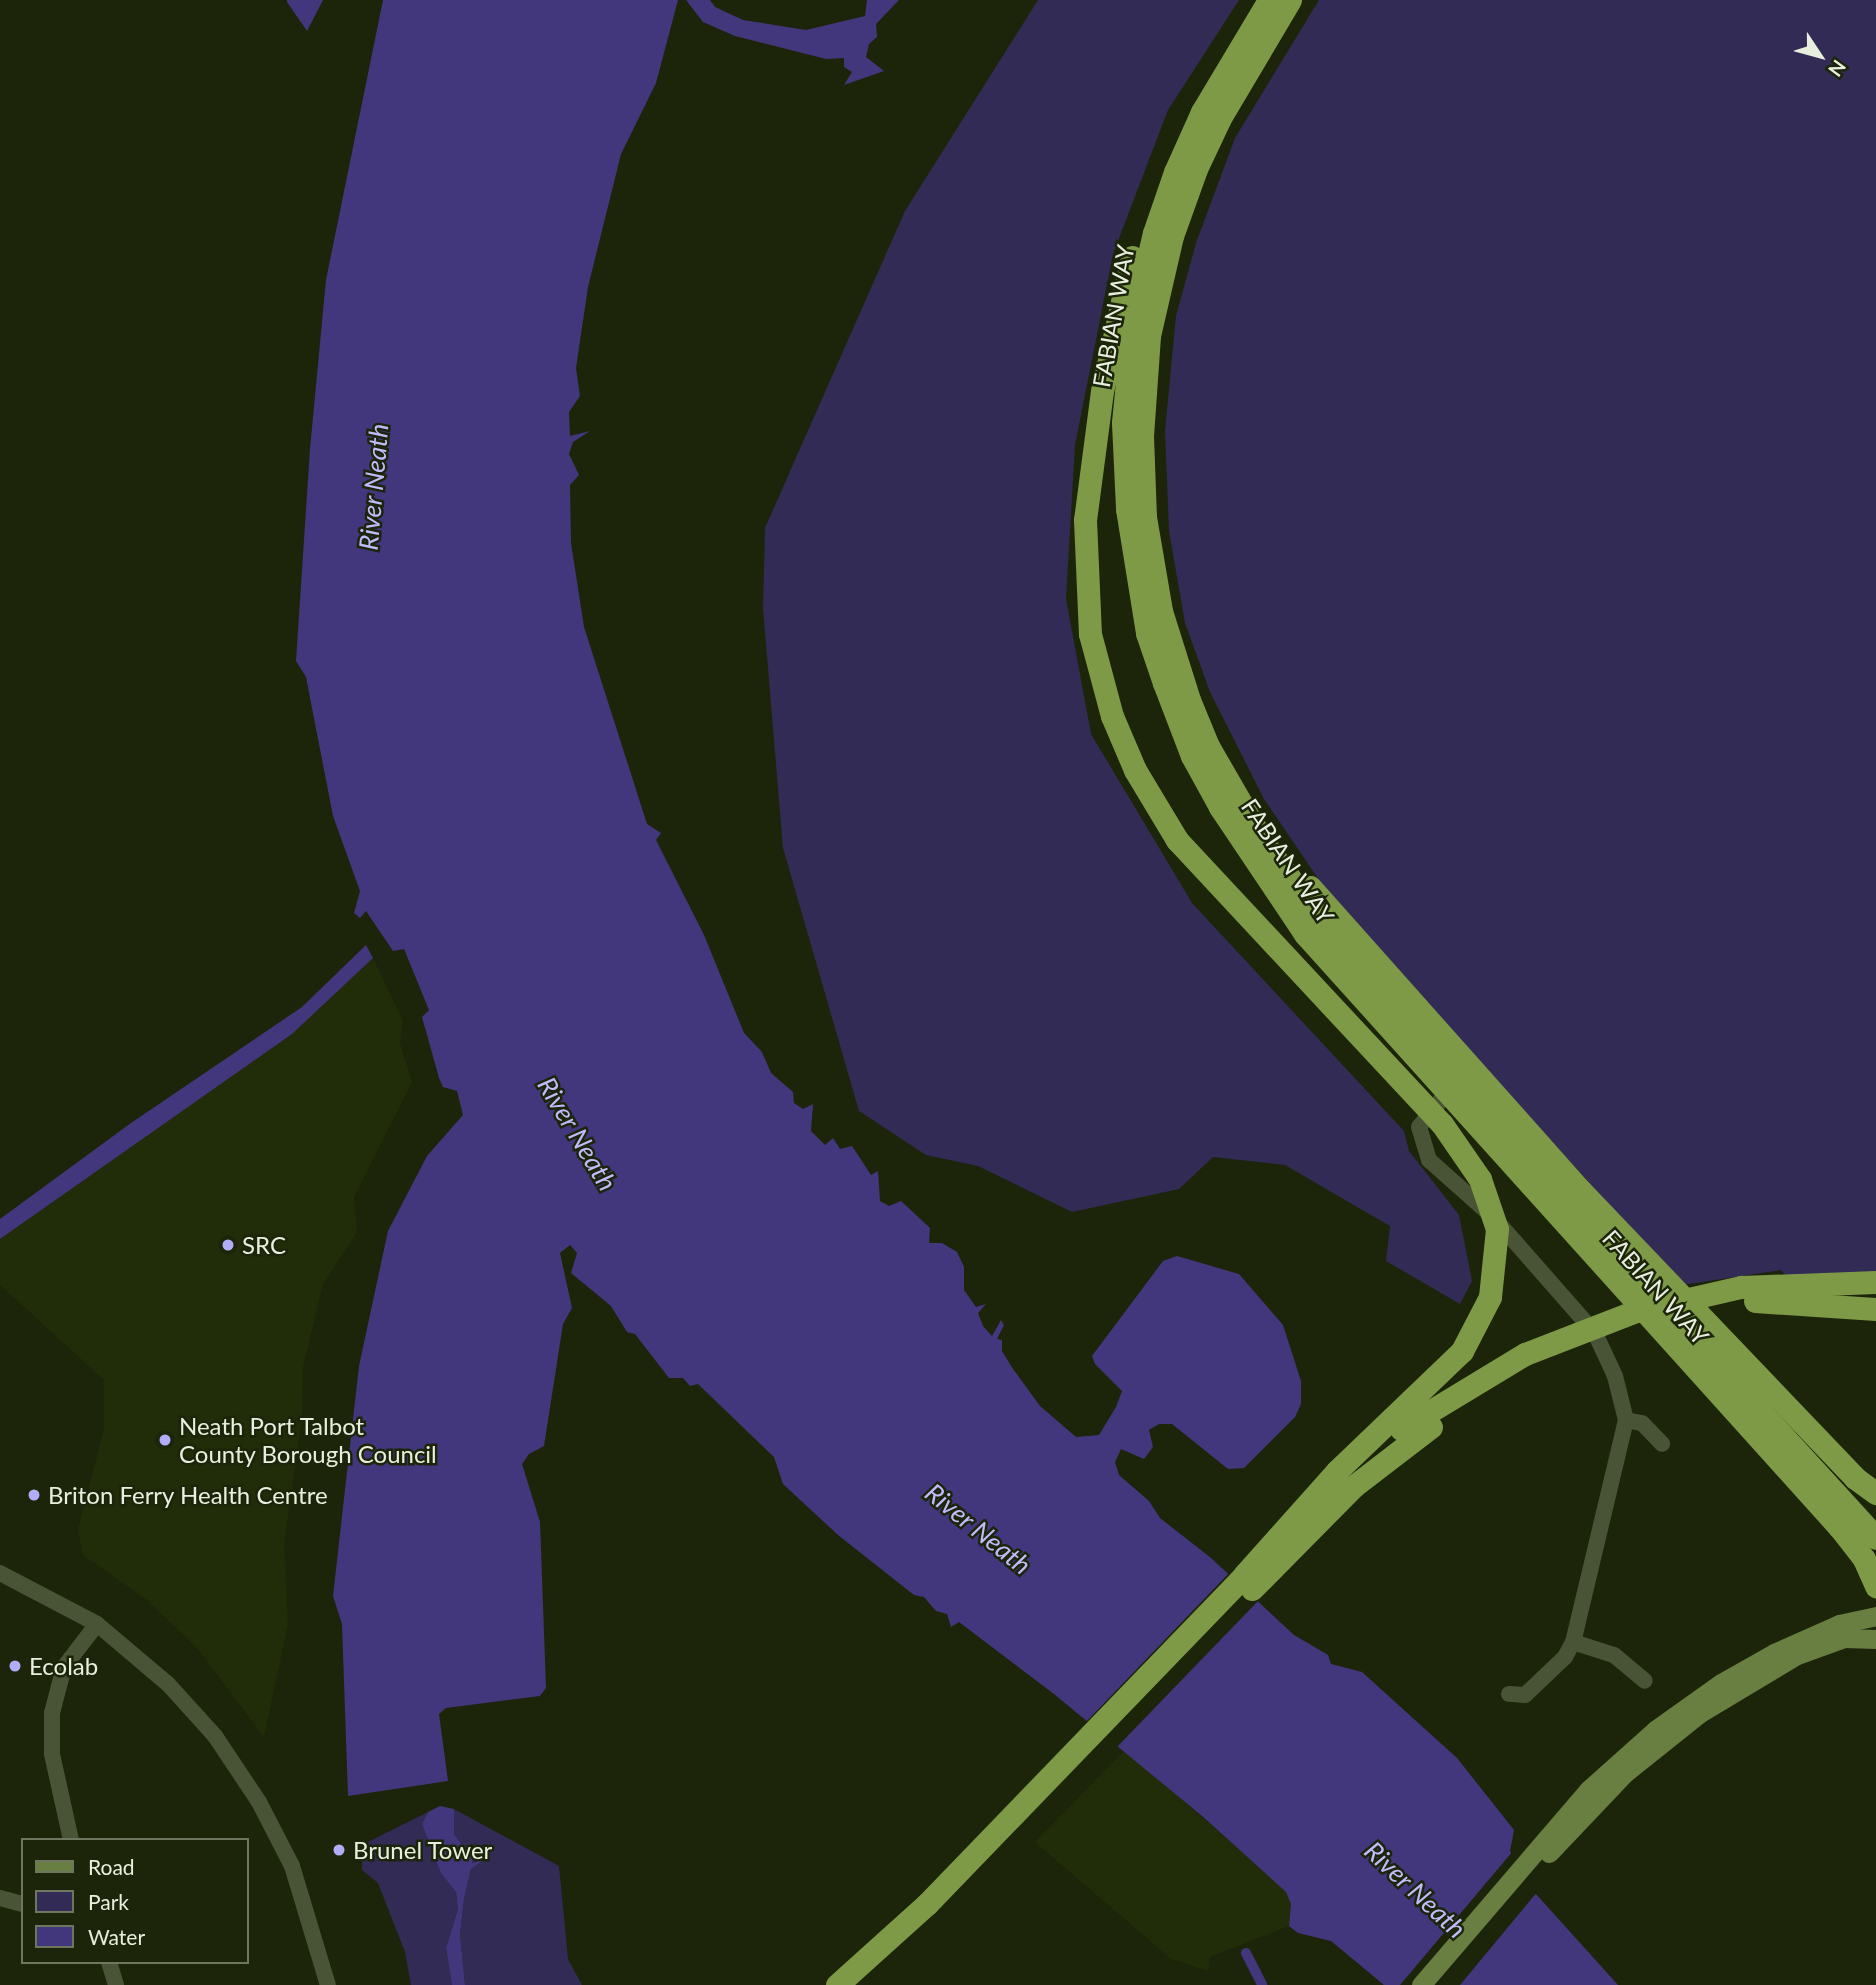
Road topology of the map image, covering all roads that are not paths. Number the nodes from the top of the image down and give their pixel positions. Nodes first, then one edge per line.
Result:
1 (1269, 0) edge
2 (1290, 0) edge
3 (1256, 19) junction
4 (1233, 793) junction
5 (1445, 1095) junction
6 (1876, 1282) edge
7 (1804, 1296) junction
8 (1876, 1297) edge
9 (1876, 1309) edge
10 (1626, 1420) junction
11 (1662, 1444) dead end
12 (1876, 1493) edge
13 (1876, 1538) edge
14 (0, 1573) edge
15 (1244, 1575) junction
16 (1876, 1586) edge
17 (1876, 1616) edge
18 (97, 1624) junction
19 (1842, 1631) junction
20 (1876, 1639) edge
21 (1573, 1642) junction
22 (1645, 1681) dead end
23 (1509, 1694) dead end
24 (71, 1838) edge
25 (0, 1898) edge
26 (21, 1903) edge
27 (110, 1964) edge
28 (116, 1985) edge
29 (328, 1985) edge
30 (837, 1985) edge
31 (862, 1985) edge
32 (1421, 1985) edge
33 (1438, 1985) edge

1 - 3 highway, FABIAN WAY
2 - 4 highway, FABIAN WAY
3 - 5 highway, FABIAN WAY
3 - 15 highway
4 - 12 highway
4 - 13 highway, FABIAN WAY
5 - 10 street
5 - 16 highway, FABIAN WAY
6 - 7 highway
7 - 8 highway
7 - 9 highway
7 - 15 highway
7 - 31 highway
10 - 11 street
10 - 21 street
14 - 18 street
15 - 30 highway
17 - 19 main road
18 - 24 street
18 - 29 street
19 - 20 main road
19 - 32 main road
19 - 33 main road
21 - 22 street
21 - 23 street
25 - 26 street
27 - 28 street

